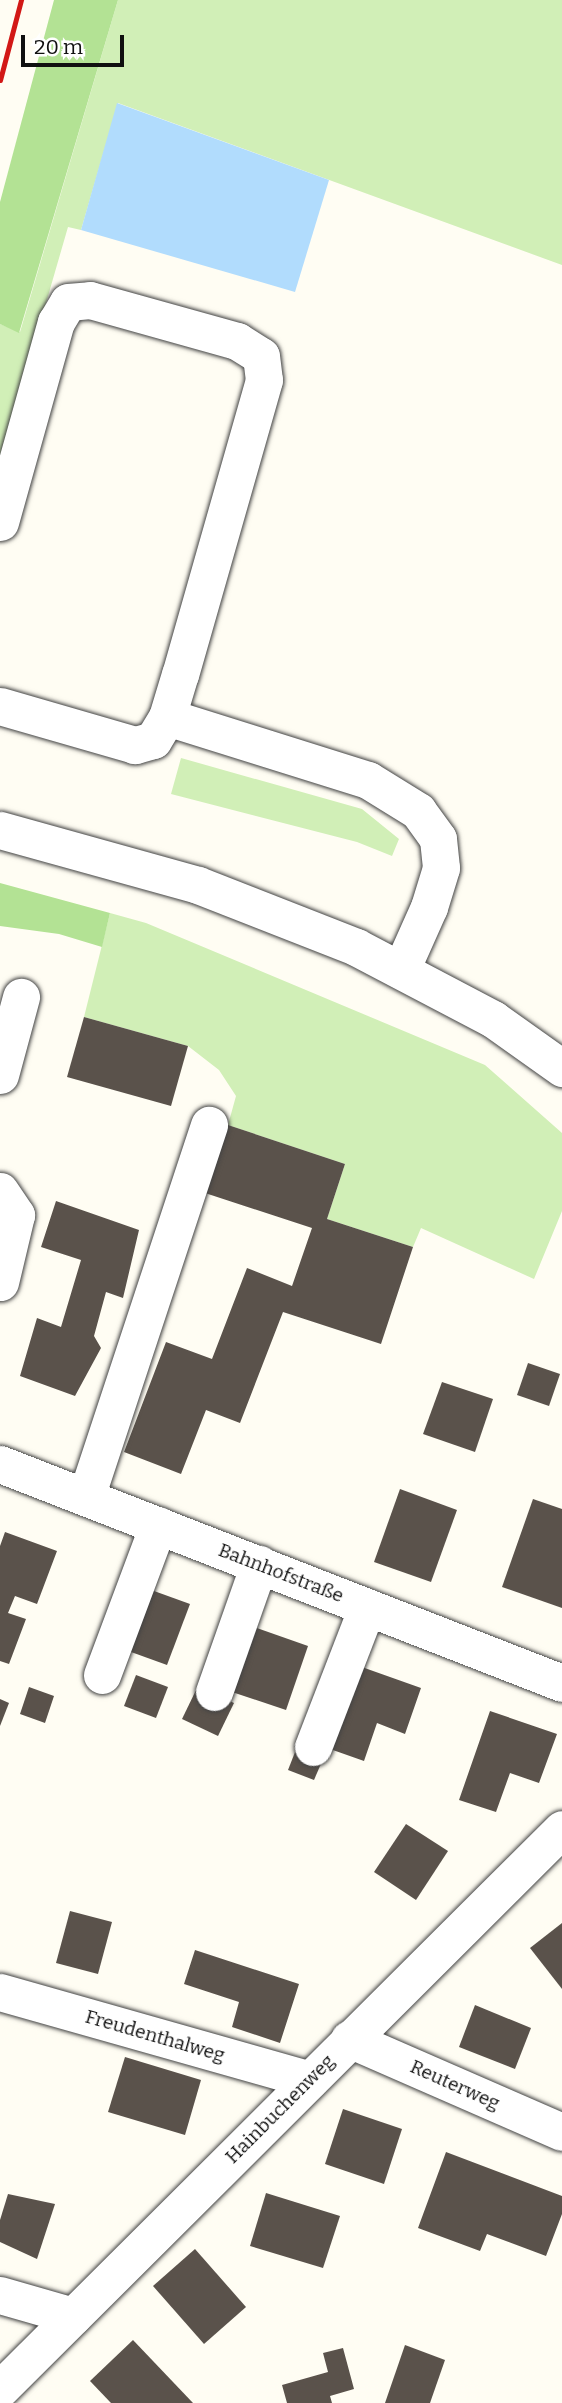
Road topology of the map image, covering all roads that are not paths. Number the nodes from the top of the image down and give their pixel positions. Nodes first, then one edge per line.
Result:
1 (0, 522) edge
2 (0, 706) edge
3 (167, 717) junction
4 (0, 830) edge
5 (401, 970) junction
6 (21, 996) dead end
7 (562, 1068) edge
8 (0, 1075) edge
9 (209, 1125) dead end
10 (0, 1191) edge
11 (0, 1282) edge
12 (0, 1464) edge
13 (86, 1497) junction
14 (158, 1525) junction
15 (259, 1564) junction
16 (367, 1607) junction
17 (102, 1675) dead end
18 (562, 1683) edge
19 (215, 1692) dead end
20 (313, 1747) dead end
21 (562, 1829) edge
22 (0, 1992) edge
23 (349, 2039) junction
24 (310, 2080) junction
25 (562, 2132) edge
26 (0, 2295) edge
27 (73, 2316) junction
28 (0, 2389) edge

1 - 3 street
2 - 3 street
3 - 5 street
4 - 5 street
5 - 7 street
6 - 8 street
9 - 13 street
10 - 11 street
12 - 13 street, Bahnhofstraße
13 - 14 street, Bahnhofstraße
14 - 15 street, Bahnhofstraße
14 - 17 street
15 - 16 street, Bahnhofstraße
15 - 19 street
16 - 18 street, Bahnhofstraße
16 - 20 street
21 - 23 street, Hainbuchenweg
22 - 24 street, Freudenthalweg
23 - 24 street, Hainbuchenweg
23 - 25 street, Reuterweg
24 - 27 street, Hainbuchenweg
26 - 27 street
27 - 28 street, Hainbuchenweg

